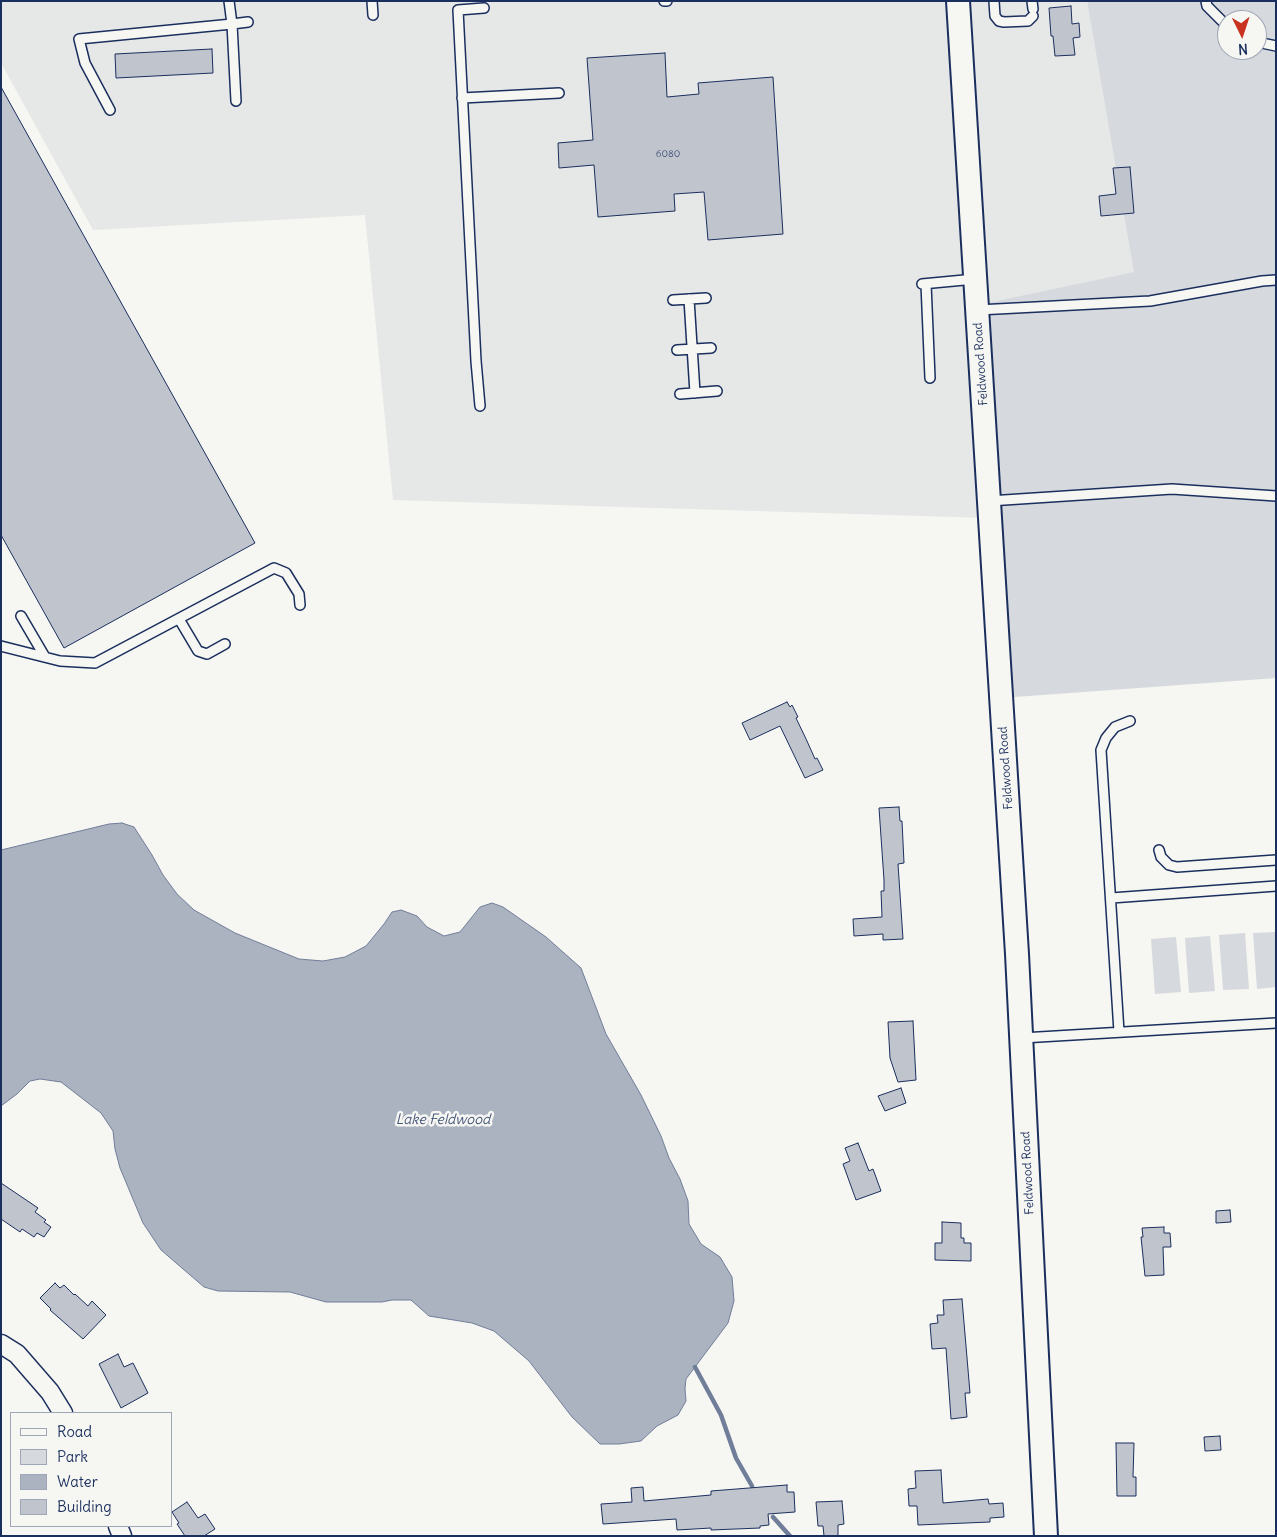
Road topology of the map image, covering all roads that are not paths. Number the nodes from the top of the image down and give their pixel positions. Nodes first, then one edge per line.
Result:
1 (229, 1) edge
2 (372, 1) edge
3 (958, 1) edge
4 (994, 1) edge
5 (1206, 1) edge
6 (484, 8) dead end
7 (1033, 9) edge
8 (373, 15) dead end
9 (1217, 16) edge
10 (248, 22) dead end
11 (232, 24) junction
12 (558, 93) dead end
13 (462, 98) junction
14 (236, 101) dead end
15 (110, 110) dead end
16 (975, 279) junction
17 (1276, 280) edge
18 (706, 298) dead end
19 (689, 299) junction
20 (673, 300) dead end
21 (977, 310) junction
22 (711, 348) dead end
23 (692, 349) junction
24 (678, 350) dead end
25 (930, 378) dead end
26 (717, 391) dead end
27 (695, 393) junction
28 (680, 394) dead end
29 (480, 406) dead end
30 (1276, 496) edge
31 (989, 501) junction
32 (300, 605) dead end
33 (20, 616) dead end
34 (179, 619) junction
35 (225, 644) dead end
36 (1, 646) edge
37 (45, 657) junction
38 (1130, 721) dead end
39 (1159, 850) dead end
40 (1276, 860) edge
41 (1276, 886) edge
42 (1110, 898) junction
43 (1276, 1023) edge
44 (1120, 1032) junction
45 (1022, 1038) junction
46 (1, 1344) edge
47 (62, 1412) edge
48 (1046, 1536) edge

1 - 11 lane
2 - 8 lane
3 - 16 street, Feldwood Road
4 - 7 lane
5 - 9 lane
6 - 13 lane
10 - 11 lane
11 - 14 lane
11 - 15 lane
12 - 13 lane
13 - 29 lane
16 - 21 street, Feldwood Road
16 - 25 lane
17 - 21 lane
18 - 19 lane
19 - 20 lane
19 - 23 lane
21 - 31 street, Feldwood Road
22 - 23 lane
23 - 24 lane
23 - 27 lane
26 - 27 lane
27 - 28 lane
30 - 31 lane
31 - 45 street, Feldwood Road
32 - 34 lane
33 - 37 lane
34 - 35 lane
34 - 37 lane
36 - 37 lane
38 - 42 lane
39 - 40 lane
41 - 42 lane
42 - 44 lane
43 - 44 lane
44 - 45 lane
45 - 48 street, Feldwood Road
46 - 47 street

